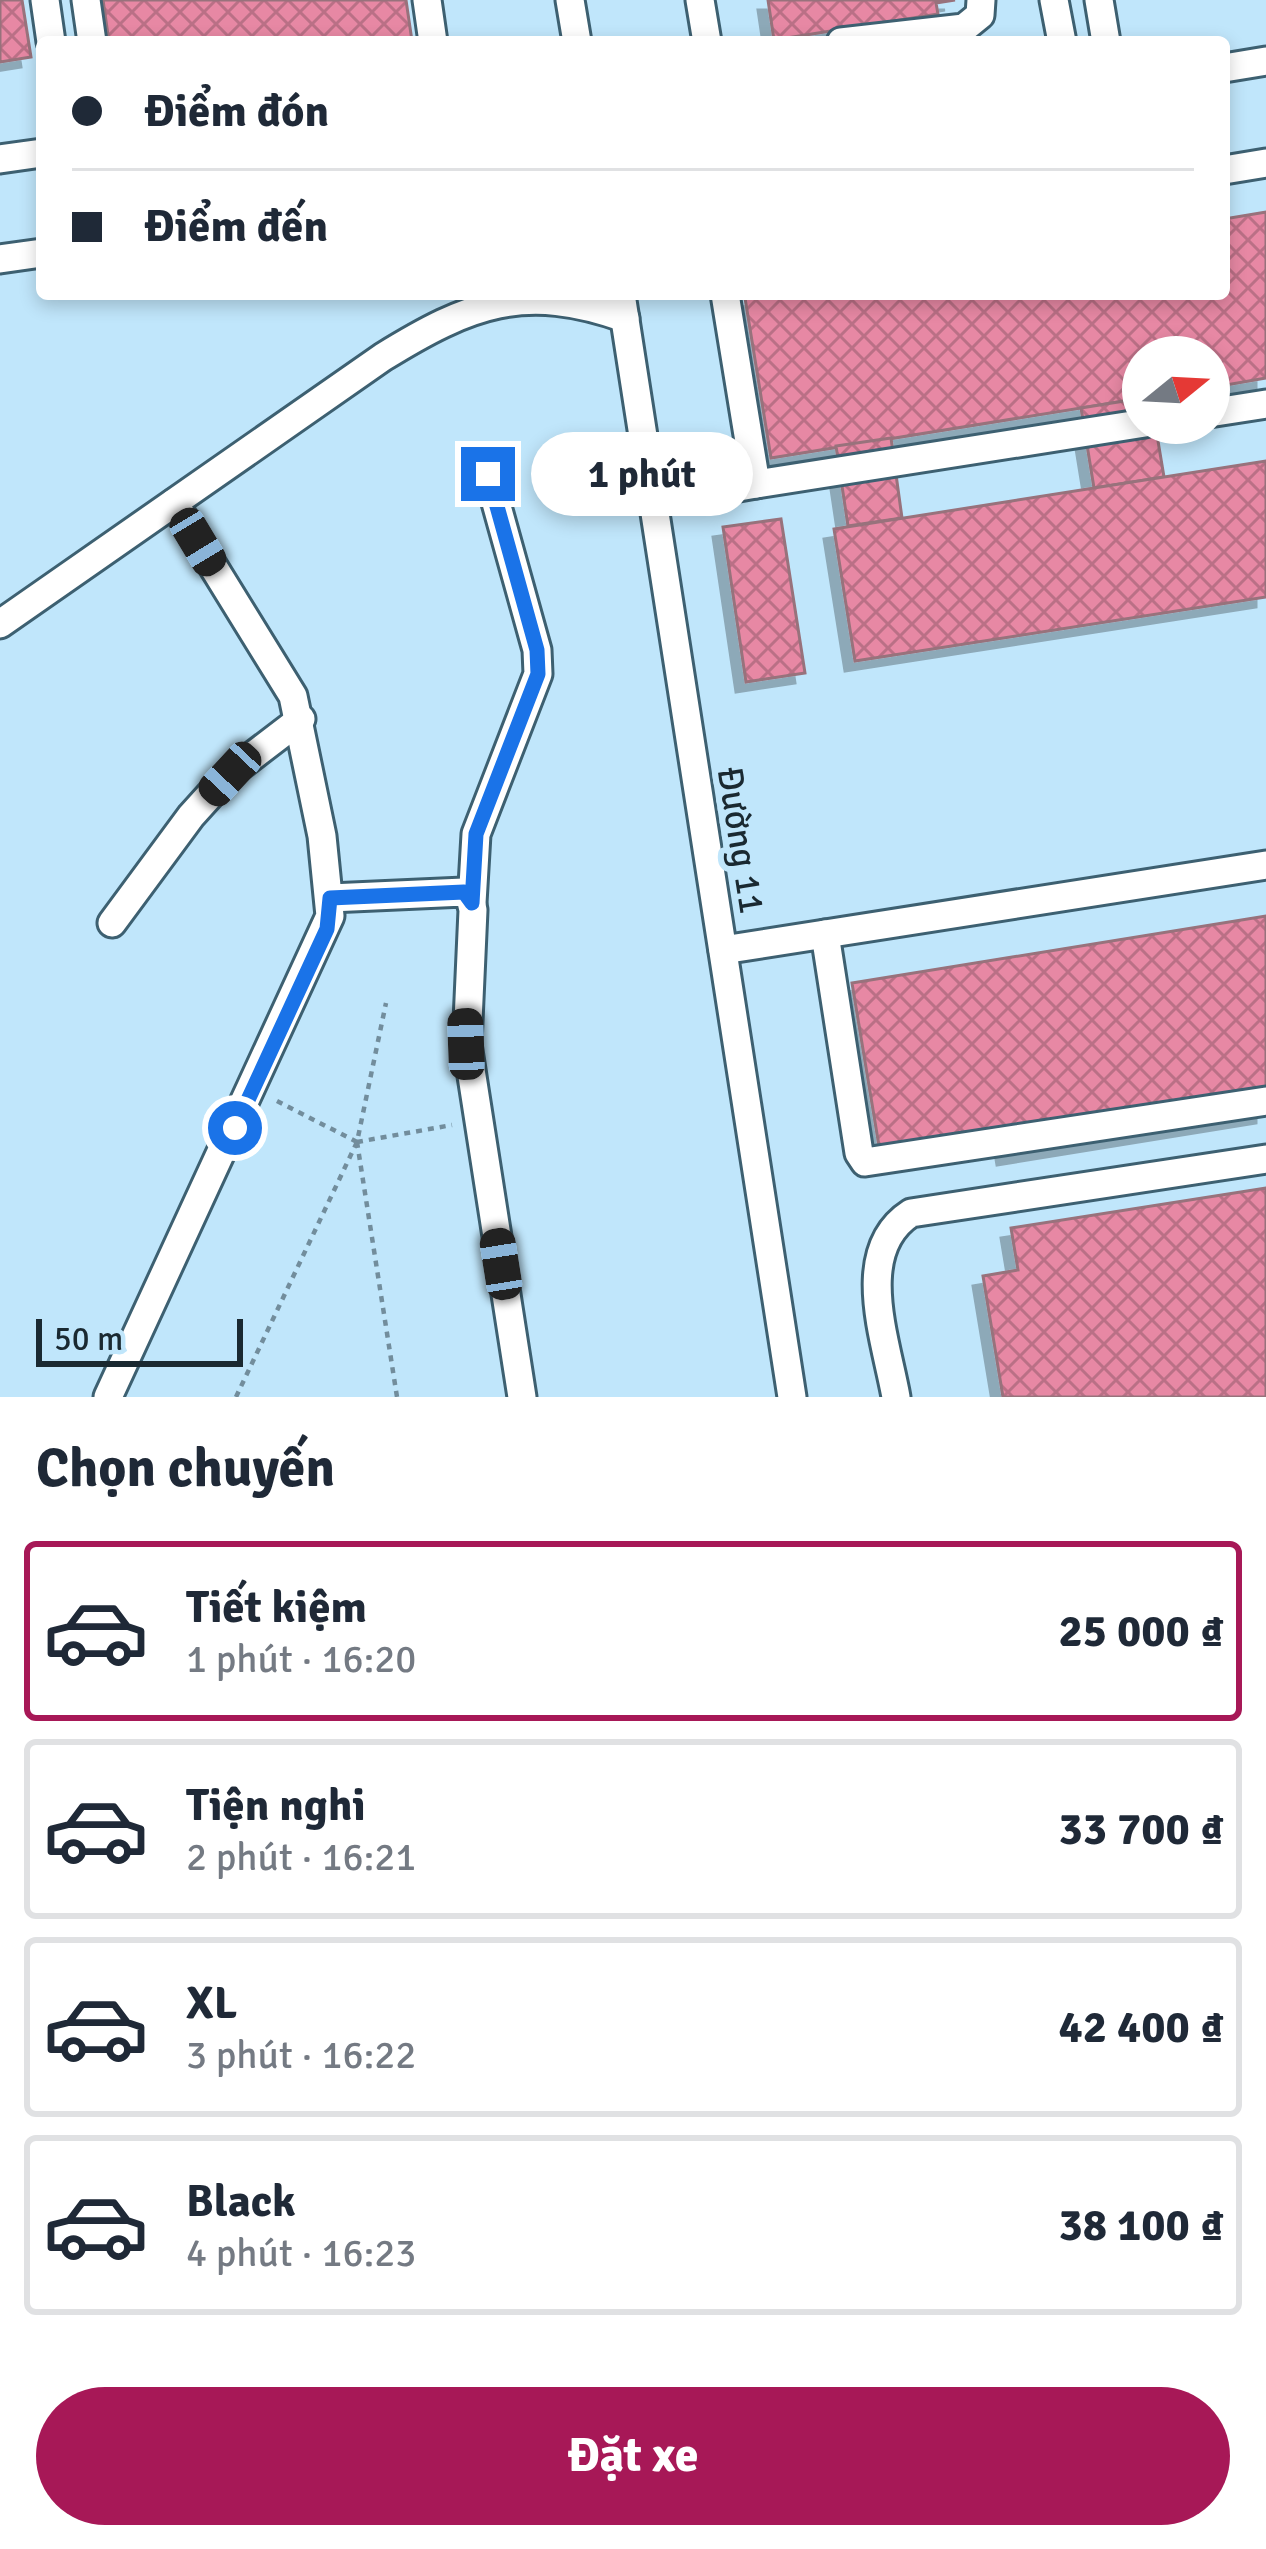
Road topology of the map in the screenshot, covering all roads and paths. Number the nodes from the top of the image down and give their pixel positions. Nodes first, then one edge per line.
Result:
1 (45, 0) edge
2 (86, 0) edge
3 (427, 0) edge
4 (570, 0) edge
5 (700, 0) edge
6 (981, 0) edge
7 (1054, 0) edge
8 (1099, 0) edge
9 (50, 36) edge
10 (91, 36) edge
11 (432, 36) edge
12 (577, 36) edge
13 (706, 36) edge
14 (894, 36) edge
15 (1061, 36) edge
16 (1105, 36) edge
17 (1266, 61) edge
18 (1230, 67) edge
19 (36, 154) edge
20 (0, 159) edge
21 (1266, 163) edge
22 (1230, 169) edge
23 (36, 254) edge
24 (0, 260) edge
25 (725, 300) edge
26 (623, 306) edge
27 (1266, 404) edge
28 (1230, 410) edge
29 (1122, 427) edge
30 (488, 474) dead end
31 (756, 484) junction
32 (653, 502) junction
33 (174, 503) junction
34 (0, 624) edge
35 (301, 719) junction
36 (1266, 865) edge
37 (330, 898) junction
38 (472, 903) junction
39 (112, 923) dead end
40 (825, 934) junction
41 (723, 950) junction
42 (386, 1003) dead end
43 (278, 1101) dead end
44 (1266, 1101) edge
45 (452, 1125) dead end
46 (357, 1142) junction
47 (1266, 1159) edge
48 (108, 1397) edge
49 (236, 1397) edge
50 (397, 1397) edge
51 (522, 1397) edge
52 (793, 1397) edge
53 (896, 1397) edge

1 - 9 street
2 - 10 street
3 - 11 street
4 - 12 street
5 - 13 street
6 - 14 street
7 - 15 street
8 - 16 street
17 - 18 street
19 - 20 street
21 - 22 street
23 - 24 street
25 - 31 street
26 - 32 street, Đường 11
26 - 33 street
27 - 28 street
29 - 31 street
30 - 38 street
31 - 32 street
32 - 41 street, Đường 11
33 - 34 street
33 - 35 street
35 - 37 street
35 - 39 street
36 - 40 street
37 - 38 street
37 - 48 street
38 - 51 street
40 - 41 street
40 - 44 street
41 - 52 street, Đường 11
42 - 46 path
43 - 46 path
45 - 46 path
46 - 49 path
46 - 50 path
47 - 53 street

